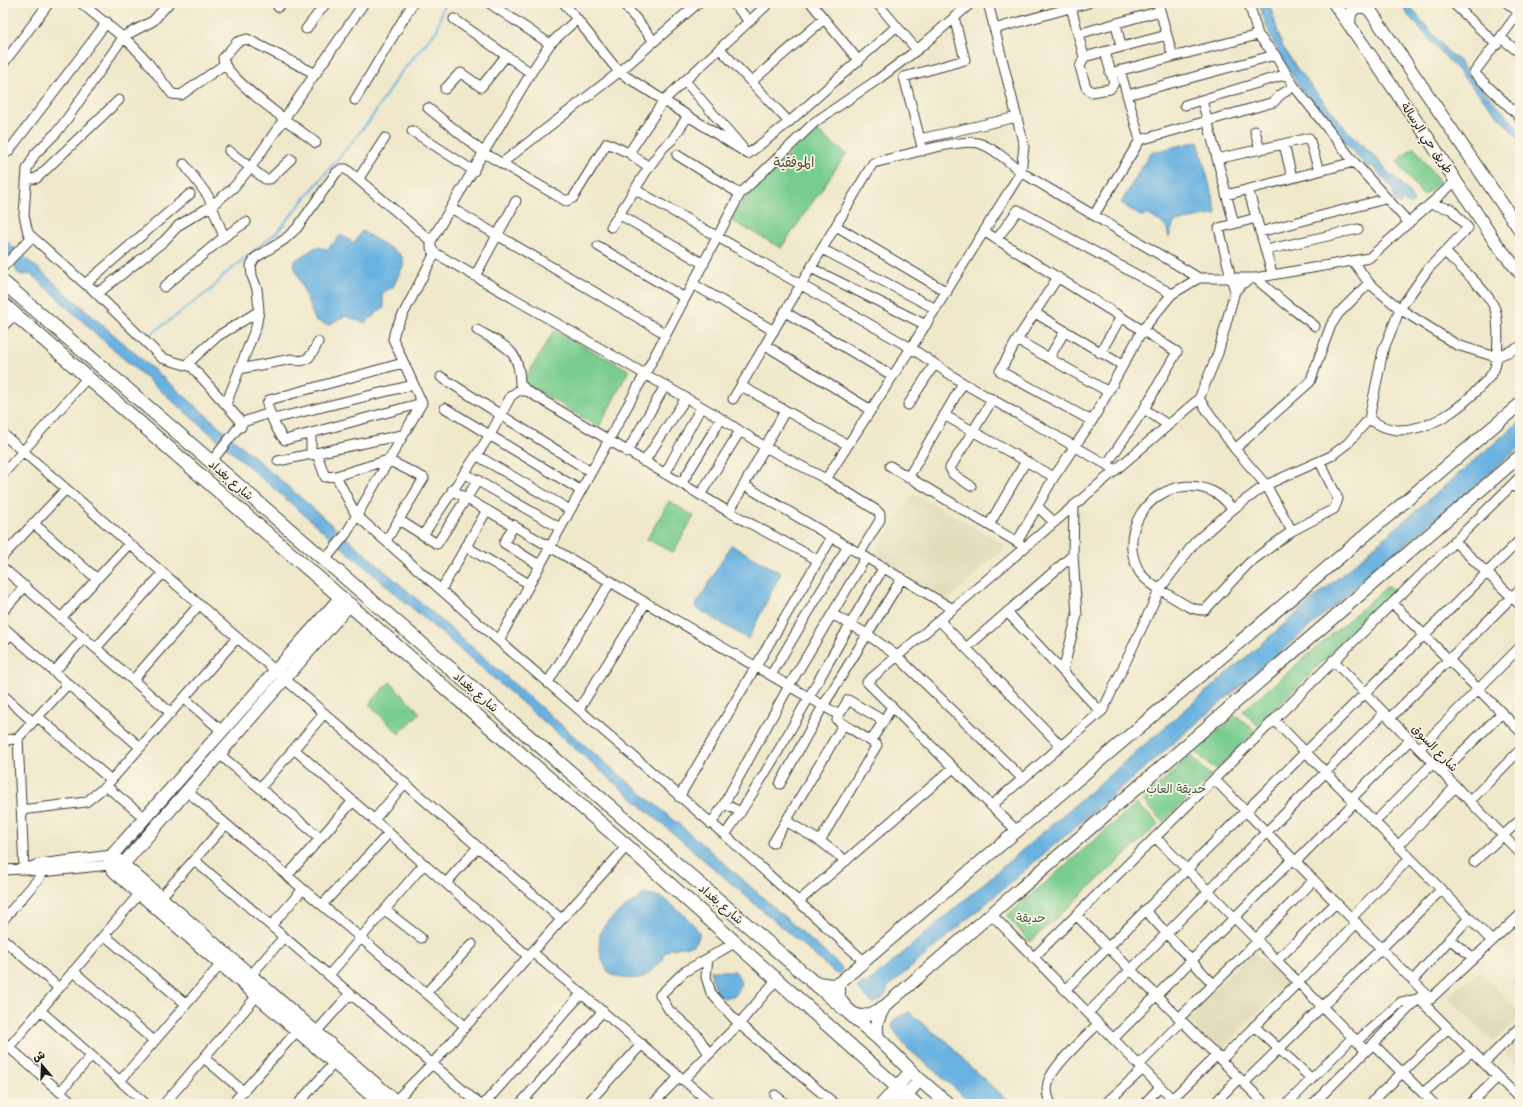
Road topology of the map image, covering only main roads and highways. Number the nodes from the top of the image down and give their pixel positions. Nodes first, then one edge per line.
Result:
1 (1352, 3) edge
2 (1335, 4) edge
3 (1368, 7) edge
4 (1348, 24) junction
5 (1520, 230) edge
6 (1520, 273) edge
7 (3, 282) edge
8 (3, 304) edge
9 (1520, 404) edge
10 (1520, 456) edge
11 (345, 601) junction
12 (280, 675) junction
13 (115, 864) junction
14 (811, 982) junction
15 (839, 982) junction
16 (885, 1006) junction
17 (878, 1038) junction
18 (916, 1075) junction
19 (905, 1097) edge
20 (395, 1103) edge
21 (381, 1104) edge
22 (882, 1104) edge
23 (948, 1104) edge

1 - 2 main road
2 - 4 main road, طريق حي الرسالة
3 - 4 main road
3 - 5 main road
4 - 6 main road, طريق حي الرسالة
7 - 14 highway, شارع بغداد
8 - 11 highway, شارع بغداد
9 - 15 main road
10 - 16 main road
11 - 12 main road
11 - 19 highway, شارع بغداد
12 - 13 main road
12 - 13 main road
13 - 20 main road
13 - 21 main road
14 - 15 main road
14 - 17 highway, شارع بغداد
15 - 16 main road
16 - 17 main road
17 - 18 highway, شارع بغداد
18 - 19 main road
18 - 23 highway, شارع بغداد
19 - 22 main road

